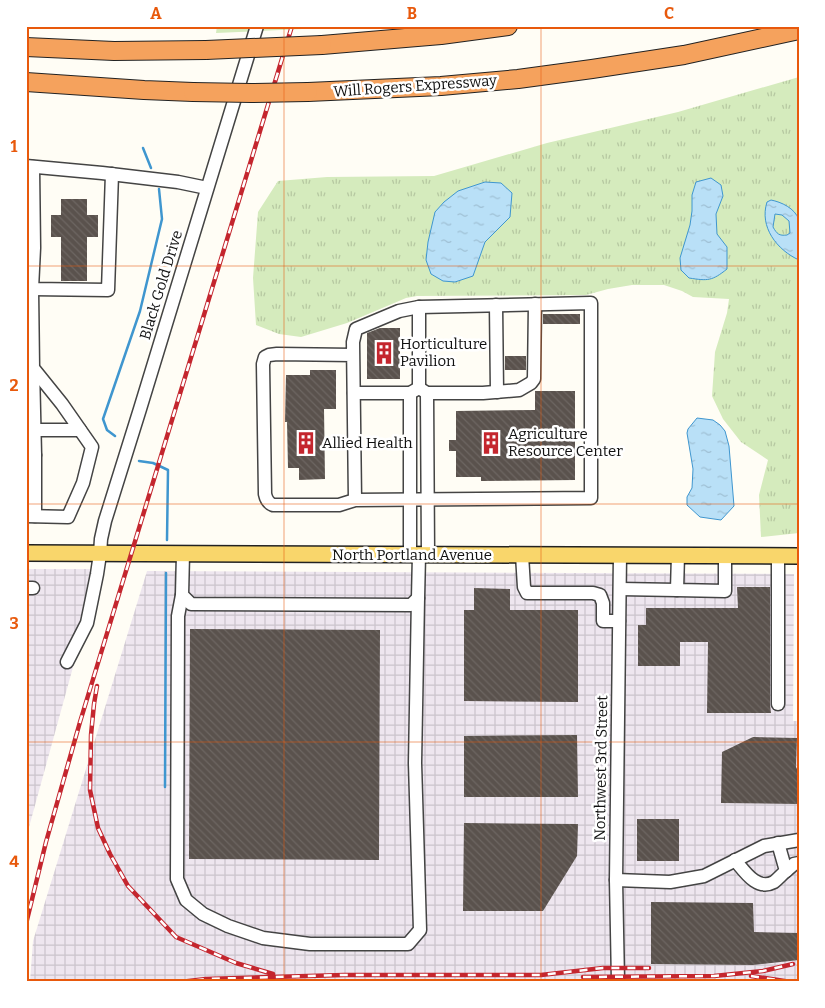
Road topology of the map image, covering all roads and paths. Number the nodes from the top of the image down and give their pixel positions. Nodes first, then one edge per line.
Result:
1 (257, 26) edge
2 (508, 26) edge
3 (799, 30) edge
4 (26, 47) edge
5 (26, 82) edge
6 (30, 167) edge
7 (112, 174) junction
8 (207, 188) junction
9 (29, 289) edge
10 (535, 304) junction
11 (496, 305) junction
12 (419, 307) junction
13 (354, 355) junction
14 (30, 369) edge
15 (419, 391) junction
16 (497, 392) junction
17 (354, 393) junction
18 (30, 430) edge
19 (80, 430) junction
20 (31, 455) edge
21 (428, 499) junction
22 (355, 500) junction
23 (411, 500) junction
24 (31, 516) edge
25 (26, 553) edge
26 (100, 554) junction
27 (183, 554) junction
28 (419, 555) junction
29 (522, 555) junction
30 (620, 555) junction
31 (678, 556) junction
32 (726, 556) junction
33 (778, 556) junction
34 (799, 556) edge
35 (183, 586) junction
36 (419, 587) junction
37 (620, 589) junction
38 (677, 590) junction
39 (619, 621) junction
40 (67, 662) dead end
41 (778, 704) dead end
42 (799, 840) edge
43 (778, 843) junction
44 (735, 860) junction
45 (799, 864) edge
46 (786, 870) junction
47 (616, 880) junction
48 (618, 982) edge

1 - 8 street, Black Gold Drive
2 - 4 highway, bridge
3 - 5 highway, Will Rogers Expressway, bridge
6 - 7 street
6 - 9 street
7 - 8 street
7 - 9 street
8 - 26 street, Black Gold Drive
9 - 14 street
10 - 11 street
10 - 16 street
10 - 21 street
11 - 12 street
11 - 16 street
12 - 13 street
12 - 15 street
13 - 17 street
13 - 22 street
14 - 18 street
14 - 19 street
15 - 16 street
15 - 17 street
15 - 21 street
15 - 23 street
17 - 22 street
18 - 19 street
18 - 20 street
19 - 24 street
20 - 24 street
21 - 23 street
21 - 28 street
22 - 23 street
23 - 28 street
25 - 26 main road, North Portland Avenue
26 - 27 main road, North Portland Avenue
26 - 40 street, Black Gold Drive
27 - 28 main road, North Portland Avenue
27 - 35 street
28 - 29 main road, North Portland Avenue
28 - 36 street
29 - 30 main road, North Portland Avenue
29 - 39 street
30 - 31 main road, North Portland Avenue
30 - 37 street, Northwest 3rd Street
31 - 32 main road, North Portland Avenue
31 - 38 street
32 - 33 main road, North Portland Avenue
32 - 38 street
33 - 34 main road, North Portland Avenue
33 - 41 street
35 - 36 street
35 - 36 street
37 - 38 street
37 - 39 street, Northwest 3rd Street
39 - 47 street, Northwest 3rd Street
42 - 43 street
43 - 44 street
43 - 46 street
44 - 46 street
44 - 47 street
45 - 46 street
47 - 48 street, Northwest 3rd Street

